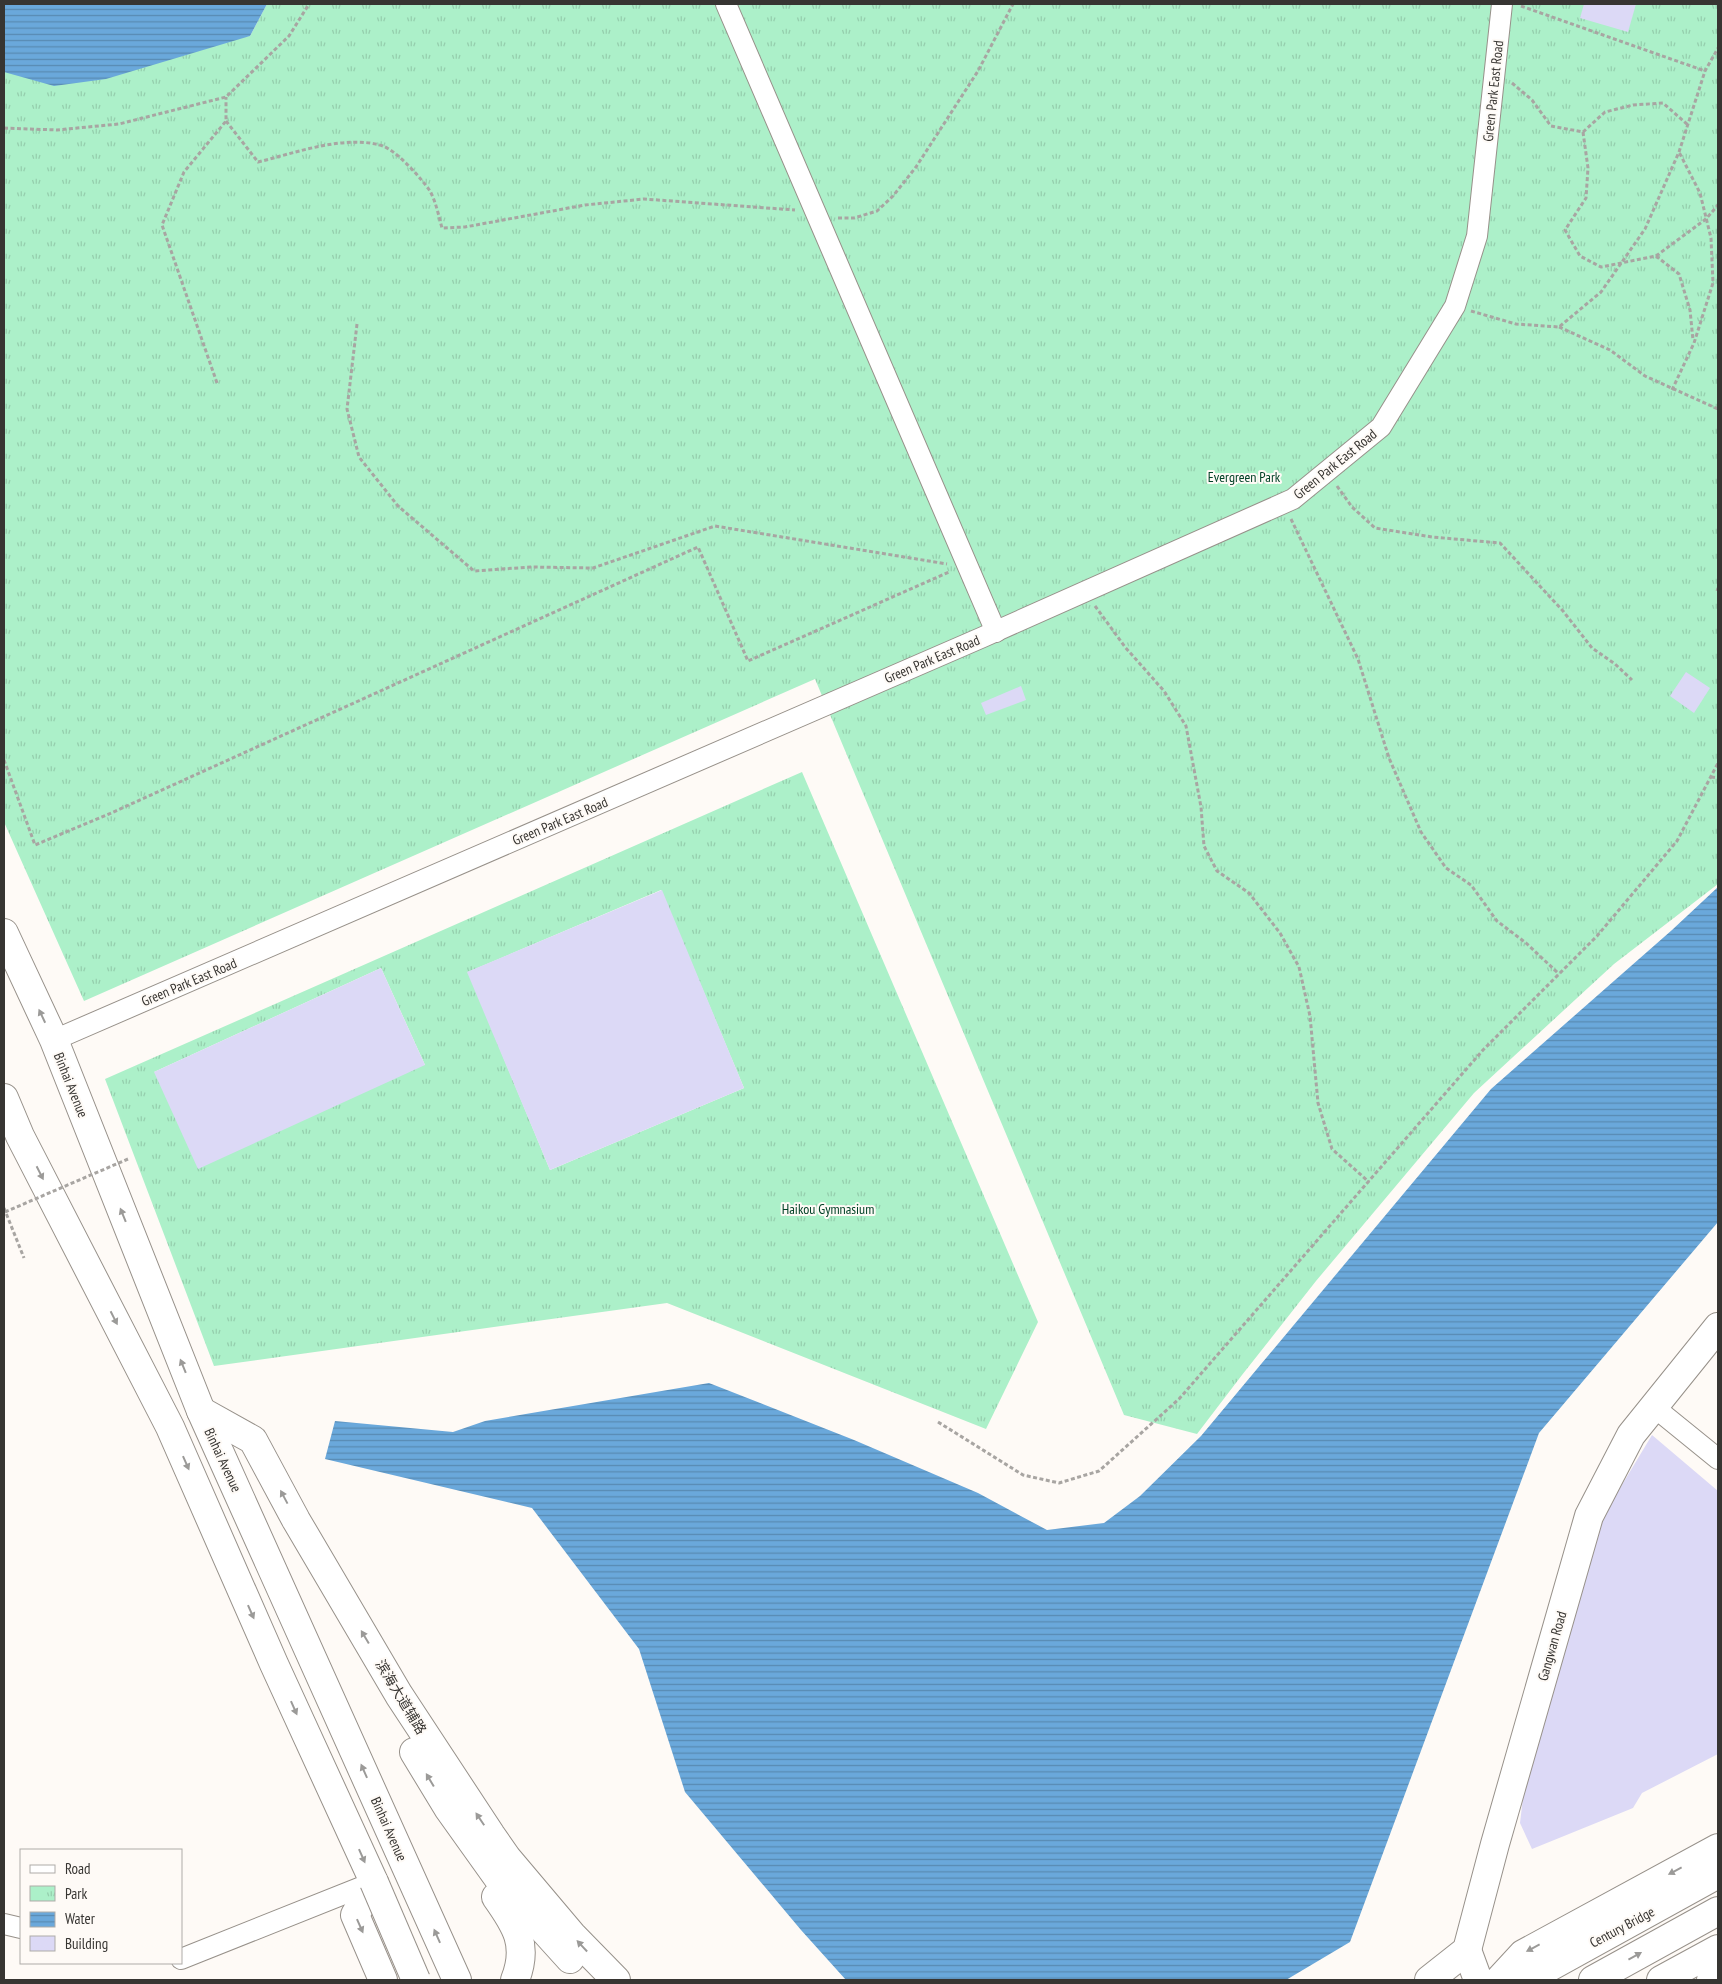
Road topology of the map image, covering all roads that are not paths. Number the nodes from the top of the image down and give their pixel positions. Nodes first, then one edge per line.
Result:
1 (726, 4) edge
2 (1502, 4) edge
3 (996, 632) junction
4 (4, 933) edge
5 (54, 1040) junction
6 (4, 1098) edge
7 (12, 1133) edge
8 (1718, 1328) edge
9 (1654, 1406) junction
10 (201, 1411) junction
11 (1718, 1459) edge
12 (448, 1808) junction
13 (1718, 1848) edge
14 (1718, 1874) edge
15 (374, 1882) junction
16 (1718, 1910) edge
17 (4, 1924) edge
18 (20, 1928) edge
19 (1467, 1950) junction
20 (1718, 1950) edge
21 (182, 1959) edge
22 (380, 1973) edge
23 (1718, 1976) edge
24 (418, 1980) edge
25 (457, 1980) edge
26 (516, 1980) edge
27 (592, 1980) edge
28 (616, 1980) edge
29 (1429, 1980) edge
30 (1478, 1980) edge
31 (1499, 1980) edge
32 (1526, 1980) edge
33 (1593, 1980) edge
34 (1661, 1980) edge
35 (1711, 1980) edge

1 - 3 street
2 - 3 street, Green Park East Road
3 - 5 street, Green Park East Road
5 -> 4 main road, Binhai Avenue
10 -> 5 main road, Binhai Avenue
6 - 7 main road
7 -> 15 main road
8 - 9 main road, Gangwan Road
9 - 11 street
9 - 19 main road, Gangwan Road
12 -> 10 main road
25 -> 10 main road, Binhai Avenue
28 -> 10 main road, 滨海大道辅路
12 - 26 main road
12 - 27 main road
13 -> 31 main road
14 - 32 main road, Century Bridge
15 - 21 street
15 -> 22 main road
15 - 24 main road, bridge
33 -> 16 main road
17 - 18 street
19 - 29 main road
19 - 30 main road
20 - 34 main road
22 - 24 main road
23 - 35 main road

